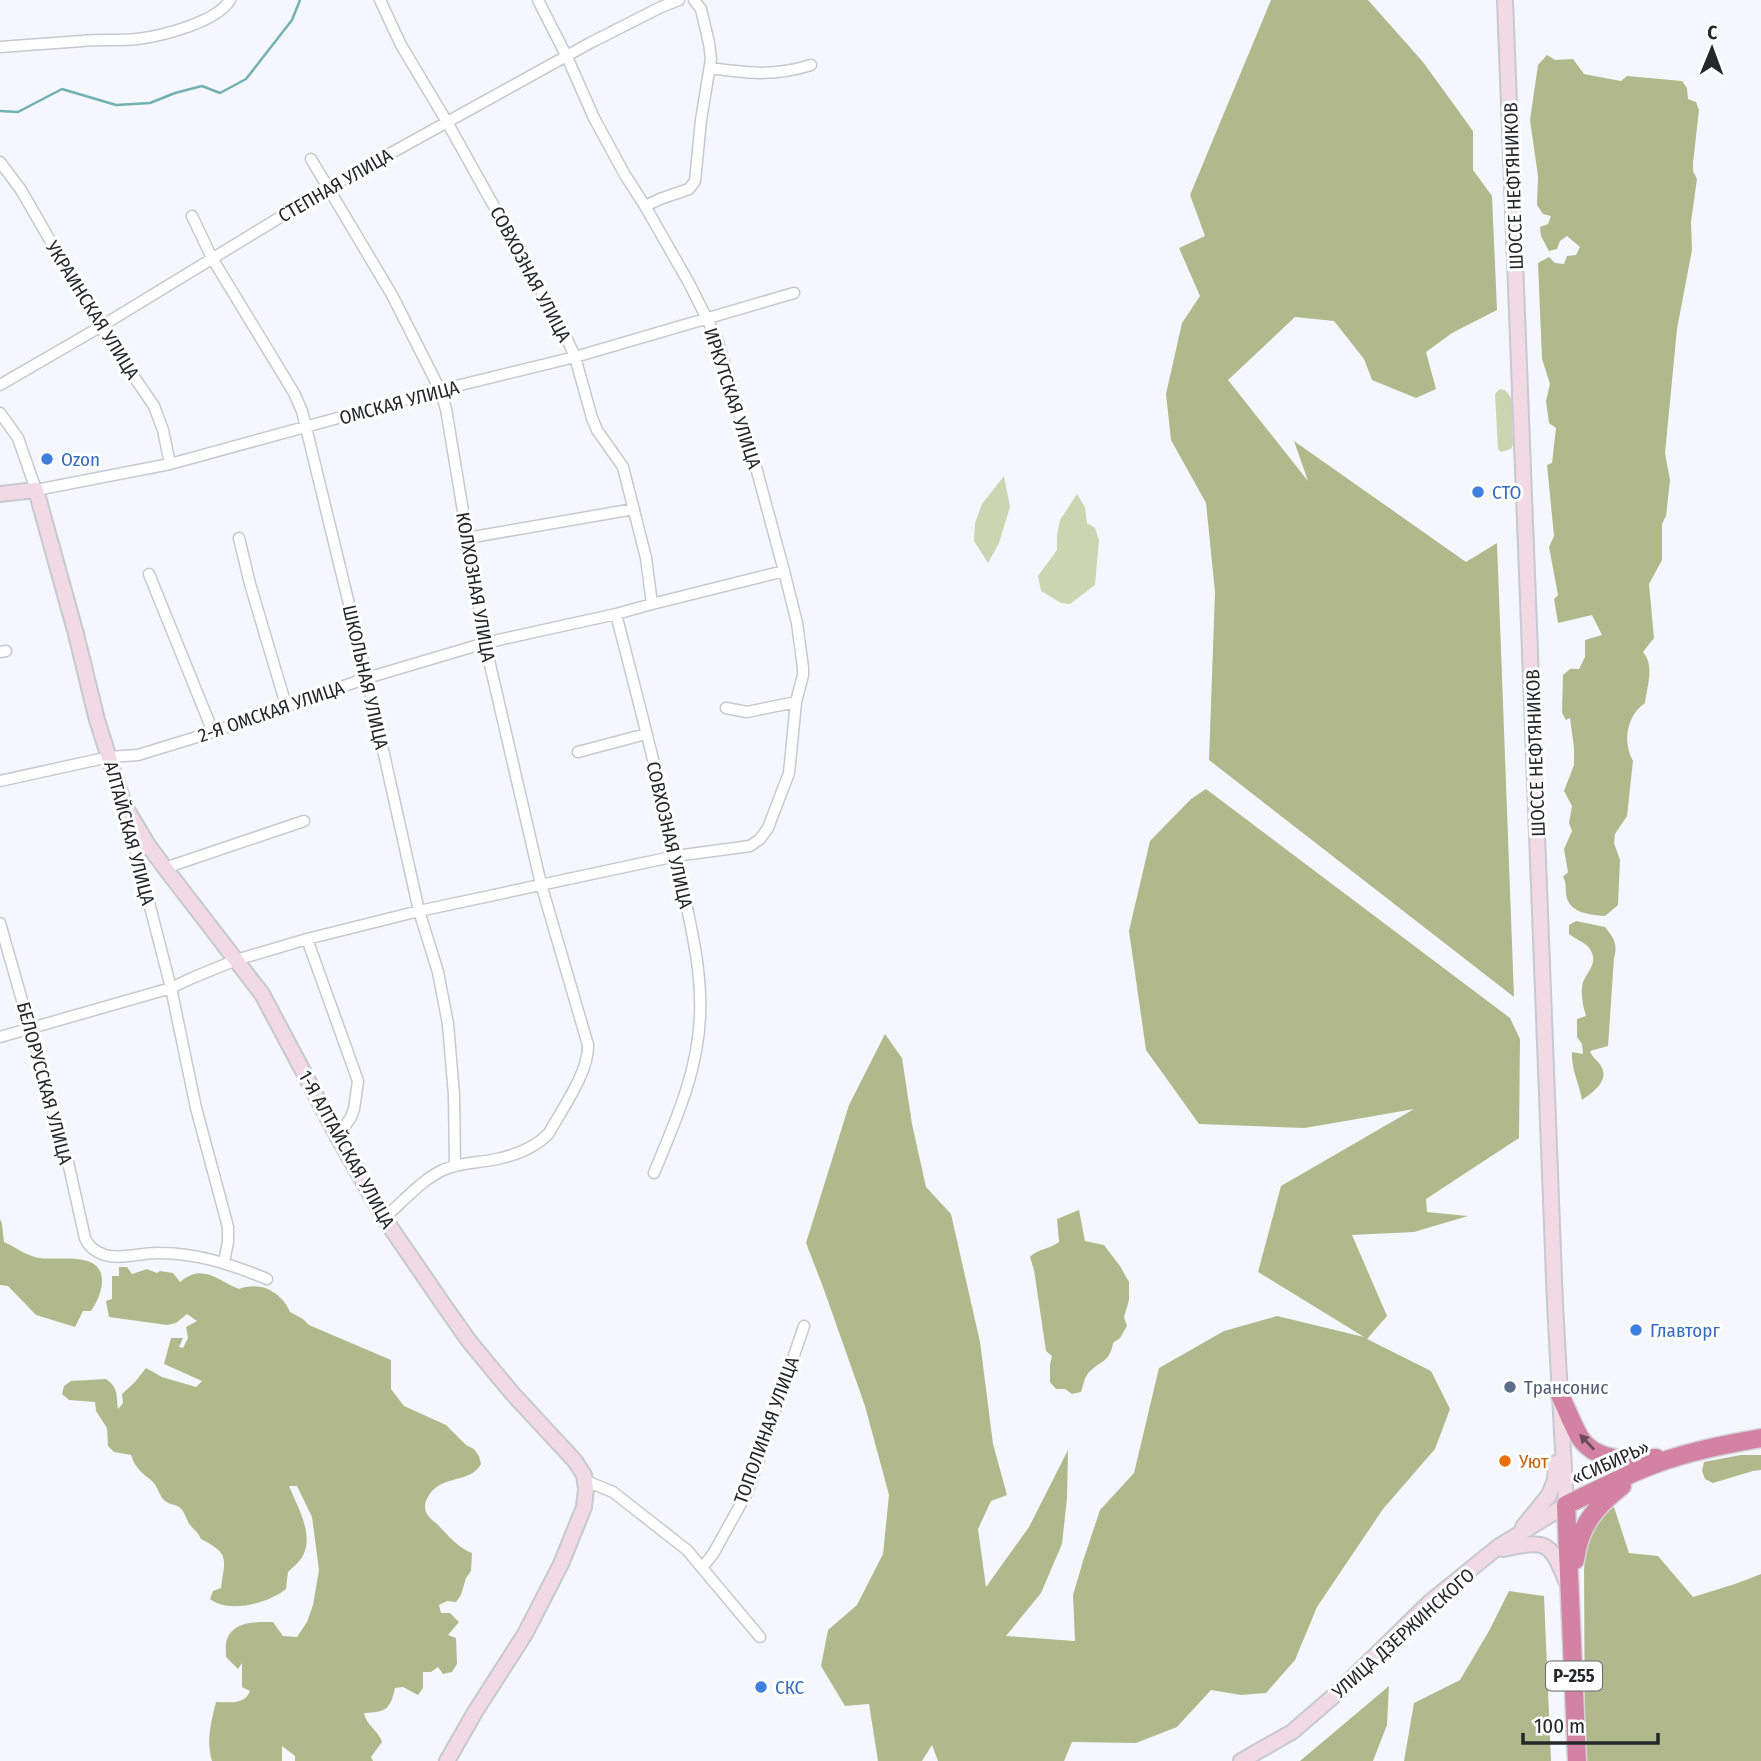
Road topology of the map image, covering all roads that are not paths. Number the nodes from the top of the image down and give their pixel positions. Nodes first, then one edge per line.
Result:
1 (230, 0) edge
2 (380, 0) edge
3 (538, 0) edge
4 (678, 0) edge
5 (694, 0) edge
6 (1505, 0) edge
7 (0, 47) edge
8 (567, 57) junction
9 (811, 65) dead end
10 (710, 68) junction
11 (447, 122) junction
12 (311, 159) dead end
13 (0, 162) edge
14 (328, 188) junction
15 (645, 206) junction
16 (191, 216) dead end
17 (212, 258) junction
18 (794, 293) dead end
19 (706, 318) junction
20 (100, 327) junction
21 (575, 357) junction
22 (0, 384) edge
23 (440, 390) junction
24 (0, 413) edge
25 (307, 428) junction
26 (170, 464) junction
27 (36, 490) junction
28 (0, 494) edge
29 (634, 509) junction
30 (239, 538) dead end
31 (467, 538) junction
32 (784, 571) junction
33 (149, 574) dead end
34 (652, 604) junction
35 (616, 614) junction
36 (485, 643) junction
37 (367, 678) junction
38 (796, 702) junction
39 (286, 705) junction
40 (726, 708) dead end
41 (213, 732) junction
42 (646, 734) junction
43 (578, 752) dead end
44 (109, 757) junction
45 (0, 781) edge
46 (124, 805) junction
47 (304, 821) dead end
48 (676, 856) junction
49 (165, 868) junction
50 (541, 884) junction
51 (419, 911) junction
52 (0, 923) edge
53 (307, 939) junction
54 (236, 960) junction
55 (171, 988) junction
56 (30, 1028) junction
57 (0, 1037) edge
58 (338, 1137) junction
59 (455, 1166) junction
60 (654, 1173) dead end
61 (384, 1218) junction
62 (224, 1262) junction
63 (267, 1279) dead end
64 (804, 1326) dead end
65 (1560, 1395) junction
66 (1560, 1416) junction
67 (1761, 1438) edge
68 (1674, 1457) junction
69 (1644, 1469) junction
70 (586, 1481) junction
71 (1566, 1505) junction
72 (1517, 1536) junction
73 (1495, 1550) junction
74 (702, 1568) junction
75 (1570, 1591) junction
76 (760, 1637) dead end
77 (447, 1761) edge
78 (1241, 1761) edge
79 (1577, 1761) edge

1 - 7 street
2 - 11 street, СОВХОЗНАЯ УЛИЦА
3 - 8 street, ИРКУТСКАЯ УЛИЦА
4 - 8 street, СТЕПНАЯ УЛИЦА
5 - 10 street
6 - 65 main road, ШОССЕ НЕФТЯНИКОВ
8 - 11 street, СТЕПНАЯ УЛИЦА
8 - 15 street, ИРКУТСКАЯ УЛИЦА
9 - 10 street
10 - 15 street
11 - 14 street, СТЕПНАЯ УЛИЦА
11 - 21 street, СОВХОЗНАЯ УЛИЦА
12 - 14 street, КОЛХОЗНАЯ УЛИЦА
13 - 20 street, УКРАИНСКАЯ УЛИЦА
14 - 17 street, СТЕПНАЯ УЛИЦА
14 - 23 street, КОЛХОЗНАЯ УЛИЦА
15 - 19 street, ИРКУТСКАЯ УЛИЦА
16 - 17 street, ШКОЛЬНАЯ УЛИЦА
17 - 20 street, СТЕПНАЯ УЛИЦА
17 - 25 street, ШКОЛЬНАЯ УЛИЦА
18 - 19 street, ОМСКАЯ УЛИЦА
19 - 21 street, ОМСКАЯ УЛИЦА
19 - 32 street, ИРКУТСКАЯ УЛИЦА
20 - 22 street, СТЕПНАЯ УЛИЦА
20 - 26 street, УКРАИНСКАЯ УЛИЦА
21 - 23 street, ОМСКАЯ УЛИЦА
21 - 29 street, СОВХОЗНАЯ УЛИЦА
23 - 25 street, ОМСКАЯ УЛИЦА
23 - 31 street, КОЛХОЗНАЯ УЛИЦА
24 - 27 street, АЛТАЙСКАЯ УЛИЦА
25 - 26 street, ОМСКАЯ УЛИЦА
25 - 37 street, ШКОЛЬНАЯ УЛИЦА
26 - 27 street, ОМСКАЯ УЛИЦА
27 - 28 main road, ОМСКАЯ УЛИЦА
27 - 44 main road, АЛТАЙСКАЯ УЛИЦА
29 - 31 street
29 - 34 street, СОВХОЗНАЯ УЛИЦА
30 - 39 street
31 - 36 street, КОЛХОЗНАЯ УЛИЦА
32 - 34 street, 2-Я ОМСКАЯ УЛИЦА
32 - 38 street, ИРКУТСКАЯ УЛИЦА
33 - 41 street
34 - 35 street, 2-Я ОМСКАЯ УЛИЦА
35 - 36 street, 2-Я ОМСКАЯ УЛИЦА
35 - 42 street, СОВХОЗНАЯ УЛИЦА
36 - 37 street, 2-Я ОМСКАЯ УЛИЦА
36 - 50 street, КОЛХОЗНАЯ УЛИЦА
37 - 39 street, 2-Я ОМСКАЯ УЛИЦА
37 - 51 street, ШКОЛЬНАЯ УЛИЦА
38 - 40 street
38 - 48 street, ИРКУТСКАЯ УЛИЦА
39 - 41 street, 2-Я ОМСКАЯ УЛИЦА
41 - 44 street, 2-Я ОМСКАЯ УЛИЦА
42 - 43 street
42 - 48 street, СОВХОЗНАЯ УЛИЦА
44 - 45 street, 2-Я ОМСКАЯ УЛИЦА
44 - 46 main road, АЛТАЙСКАЯ УЛИЦА
46 - 49 main road, 1-Я АЛТАЙСКАЯ УЛИЦА
46 - 55 street, АЛТАЙСКАЯ УЛИЦА
47 - 49 street
48 - 50 street
48 - 60 street, СОВХОЗНАЯ УЛИЦА
49 - 54 main road, 1-Я АЛТАЙСКАЯ УЛИЦА
50 - 51 street
50 - 59 street, КОЛХОЗНАЯ УЛИЦА
51 - 53 street
51 - 59 street, ШКОЛЬНАЯ УЛИЦА
52 - 56 street, БЕЛОРУССКАЯ УЛИЦА
53 - 54 street
53 - 58 street
54 - 55 street
54 - 58 main road, 1-Я АЛТАЙСКАЯ УЛИЦА
55 - 56 street
55 - 62 street, АЛТАЙСКАЯ УЛИЦА
56 - 57 street
56 - 62 street, БЕЛОРУССКАЯ УЛИЦА
58 - 61 main road, 1-Я АЛТАЙСКАЯ УЛИЦА
59 - 61 street
61 - 70 main road, 1-Я АЛТАЙСКАЯ УЛИЦА
62 - 63 street
64 - 74 street, ТОПОЛИНАЯ УЛИЦА
65 - 66 main road, ШОССЕ НЕФТЯНИКОВ
68 -> 65 highway
66 - 71 main road, ШОССЕ НЕФТЯНИКОВ
66 - 72 main road
67 - 68 highway
68 - 69 highway, «СИБИРЬ»
69 - 71 highway, «СИБИРЬ»
69 - 75 highway
70 - 74 street
70 - 77 main road
71 - 72 main road, УЛИЦА ДЗЕРЖИНСКОГО
71 - 75 highway, «СИБИРЬ» / Р-255
72 - 73 main road, УЛИЦА ДЗЕРЖИНСКОГО
73 - 75 main road
73 - 78 main road, УЛИЦА ДЗЕРЖИНСКОГО
74 - 76 street
75 - 79 highway, Р-255

